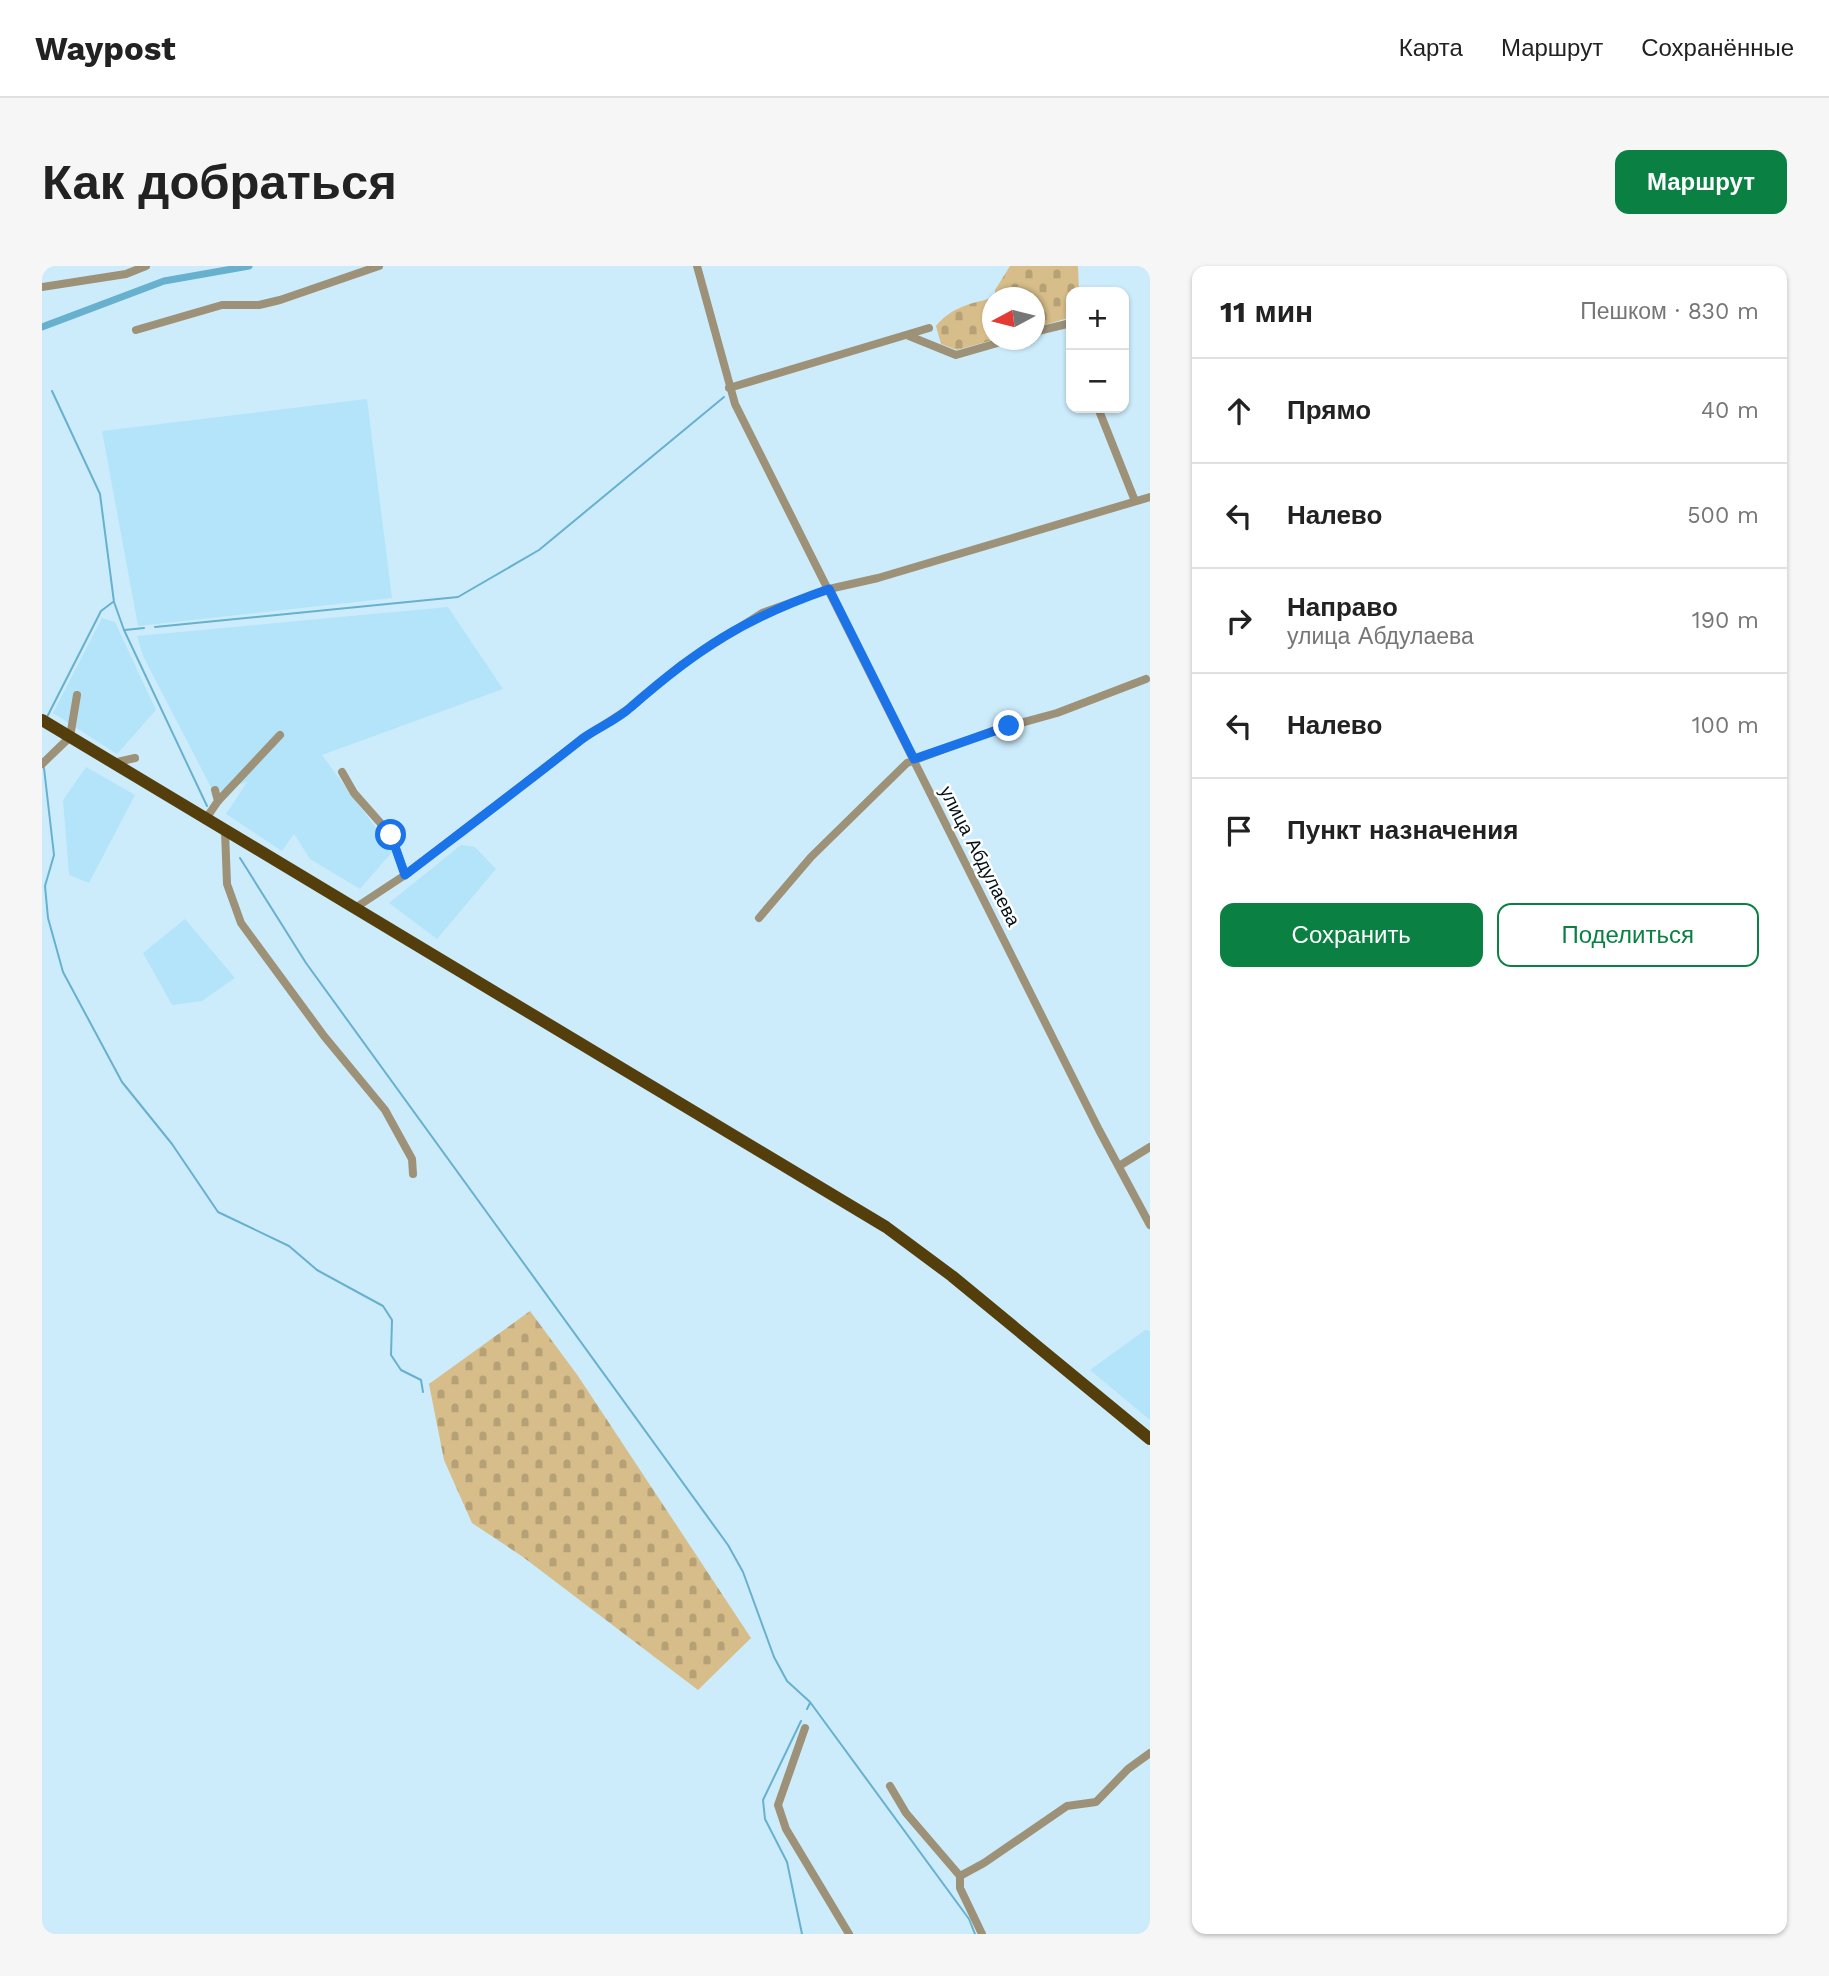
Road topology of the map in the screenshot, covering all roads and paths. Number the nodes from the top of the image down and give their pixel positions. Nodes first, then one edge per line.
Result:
1 (146, 266) edge
2 (379, 266) edge
3 (697, 266) edge
4 (42, 288) edge
5 (1066, 324) edge
6 (929, 328) dead end
7 (1045, 329) edge
8 (136, 330) dead end
9 (909, 335) junction
10 (982, 348) edge
11 (729, 388) junction
12 (1100, 413) edge
13 (1150, 497) edge
14 (1135, 501) junction
15 (829, 589) junction
16 (1146, 679) dead end
17 (77, 695) dead end
18 (42, 720) edge
19 (280, 735) dead end
20 (70, 737) junction
21 (135, 758) dead end
22 (914, 759) junction
23 (113, 763) junction
24 (42, 764) edge
25 (342, 772) dead end
26 (215, 790) dead end
27 (218, 801) junction
28 (205, 820) junction
29 (225, 831) junction
30 (405, 875) junction
31 (355, 908) junction
32 (759, 918) dead end
33 (1150, 1147) edge
34 (1119, 1166) junction
35 (412, 1174) dead end
36 (1150, 1225) edge
37 (1150, 1439) edge
38 (805, 1728) dead end
39 (1150, 1753) edge
40 (890, 1786) dead end
41 (960, 1876) junction
42 (849, 1934) edge
43 (982, 1934) edge

1 - 4 street
2 - 8 street
3 - 11 street, улица Абдулаева
5 - 7 street
6 - 9 street
9 - 10 street
9 - 11 street
11 - 15 street, улица Абдулаева
12 - 14 street
13 - 14 street
14 - 15 street
15 - 22 street, улица Абдулаева
15 - 30 street
16 - 22 street
17 - 20 street
18 - 20 highway
19 - 27 street
20 - 23 highway
20 - 24 street
21 - 23 street
22 - 32 street
22 - 34 street, улица Абдулаева
23 - 28 highway
25 - 30 street
26 - 27 street
27 - 28 street
28 - 29 highway
29 - 31 highway
29 - 35 street
30 - 31 street
31 - 37 highway
33 - 34 street
34 - 36 street, улица Абдулаева
38 - 42 street
39 - 41 street
40 - 41 street
41 - 43 street

